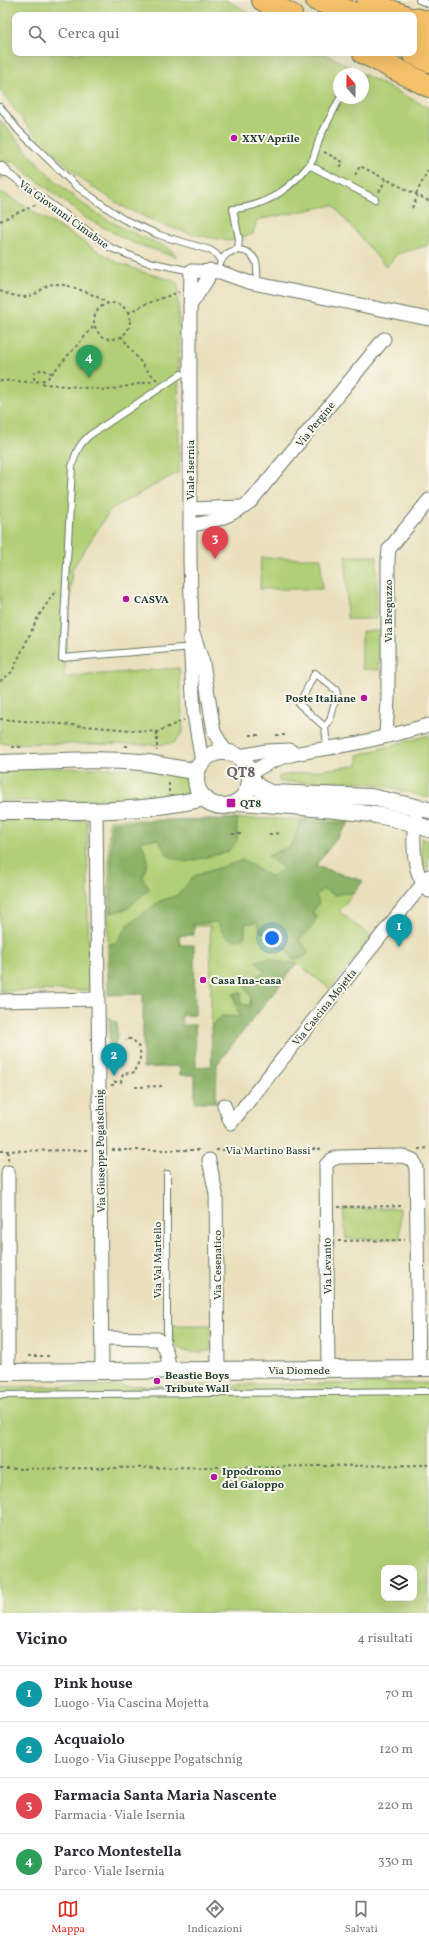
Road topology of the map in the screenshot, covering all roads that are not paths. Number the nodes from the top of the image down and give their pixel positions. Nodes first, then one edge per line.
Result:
1 (262, 0) edge
2 (315, 0) edge
3 (368, 0) edge
4 (419, 0) edge
5 (429, 4) edge
6 (285, 12) edge
7 (337, 12) edge
8 (350, 12) edge
9 (394, 12) edge
10 (417, 20) edge
11 (429, 22) edge
12 (417, 35) edge
13 (429, 40) edge
14 (417, 55) edge
15 (370, 56) edge
16 (429, 61) edge
17 (429, 86) edge
18 (337, 104) edge
19 (0, 107) edge
20 (309, 165) junction
21 (3, 169) edge
22 (375, 199) road end
23 (238, 250) junction
24 (216, 268) junction
25 (191, 271) junction
26 (257, 284) junction
27 (190, 306) junction
28 (429, 319) edge
29 (384, 339) dead end
30 (181, 374) dead end
31 (429, 500) edge
32 (244, 506) junction
33 (190, 508) junction
34 (190, 525) junction
35 (192, 634) junction
36 (182, 648) dead end
37 (429, 725) edge
38 (324, 727) junction
39 (386, 735) junction
40 (327, 747) junction
41 (306, 750) junction
42 (232, 754) junction
43 (0, 763) edge
44 (200, 766) junction
45 (250, 776) junction
46 (204, 798) junction
47 (237, 802) junction
48 (424, 809) edge
49 (0, 811) edge
50 (96, 812) junction
51 (414, 823) junction
52 (429, 829) edge
53 (427, 883) edge
54 (97, 999) junction
55 (0, 1000) edge
56 (224, 1105) dead end
57 (207, 1154) road end
58 (8, 1172) dead end
59 (167, 1174) dead end
60 (102, 1338) junction
61 (164, 1346) junction
62 (424, 1368) edge
63 (328, 1369) junction
64 (169, 1370) junction
65 (218, 1370) junction
66 (102, 1371) junction
67 (4, 1372) edge
68 (429, 1391) edge
69 (0, 1395) edge

1 - 6 highway
2 - 7 highway
2 - 8 highway
3 - 9 highway
4 - 5 lane
10 - 11 highway
12 - 13 highway
14 - 16 highway
15 - 17 highway
18 - 20 lane
19 - 24 lane, Via Giovanni Cimabue
20 - 22 lane
20 - 23 lane
21 - 25 lane, Via Giovanni Cimabue
23 - 24 lane
23 - 26 lane
24 - 25 street, Via Giovanni Cimabue
24 - 26 street, Via Giovanni Cimabue
24 - 27 street
25 - 27 street, Viale Isernia
26 - 28 street, Via Giovanni Cimabue
27 - 33 street, Viale Isernia
29 - 32 street, Via Pergine
30 - 36 lane
31 - 39 street, Via Breguzzo
32 - 33 street
32 - 34 street, Via Pergine
33 - 34 street, Viale Isernia
34 - 35 street, Viale Isernia
35 - 42 street, Viale Isernia
35 - 44 street, Viale Isernia
37 - 39 street
38 - 38 lane
38 - 40 lane
39 - 40 street
40 - 41 street
41 - 42 street
41 - 45 street
42 - 44 street
42 - 45 street
43 - 44 street
44 - 46 street
45 - 47 street
45 - 48 street
46 - 47 street
46 - 50 street
47 - 51 street
48 - 51 street
49 - 50 street
50 - 54 street, Via Giuseppe Pogatschnig
51 - 52 street
51 - 53 street
53 - 56 street, Via Cascina Mojetta
54 - 55 street
54 - 60 street, Via Giuseppe Pogatschnig
57 - 65 street, Via Cesenatico
58 - 67 street
59 - 61 lane, Via Val Martello
60 - 61 street
60 - 66 street, Via Giuseppe Pogatschnig
61 - 64 street
62 - 63 street, Via Diomede
62 - 63 street, Via Levanto
63 - 65 street, Via Diomede
64 - 65 street, Via Diomede
64 - 66 street, Via Diomede
66 - 67 street, Via Diomede
68 - 69 lane

